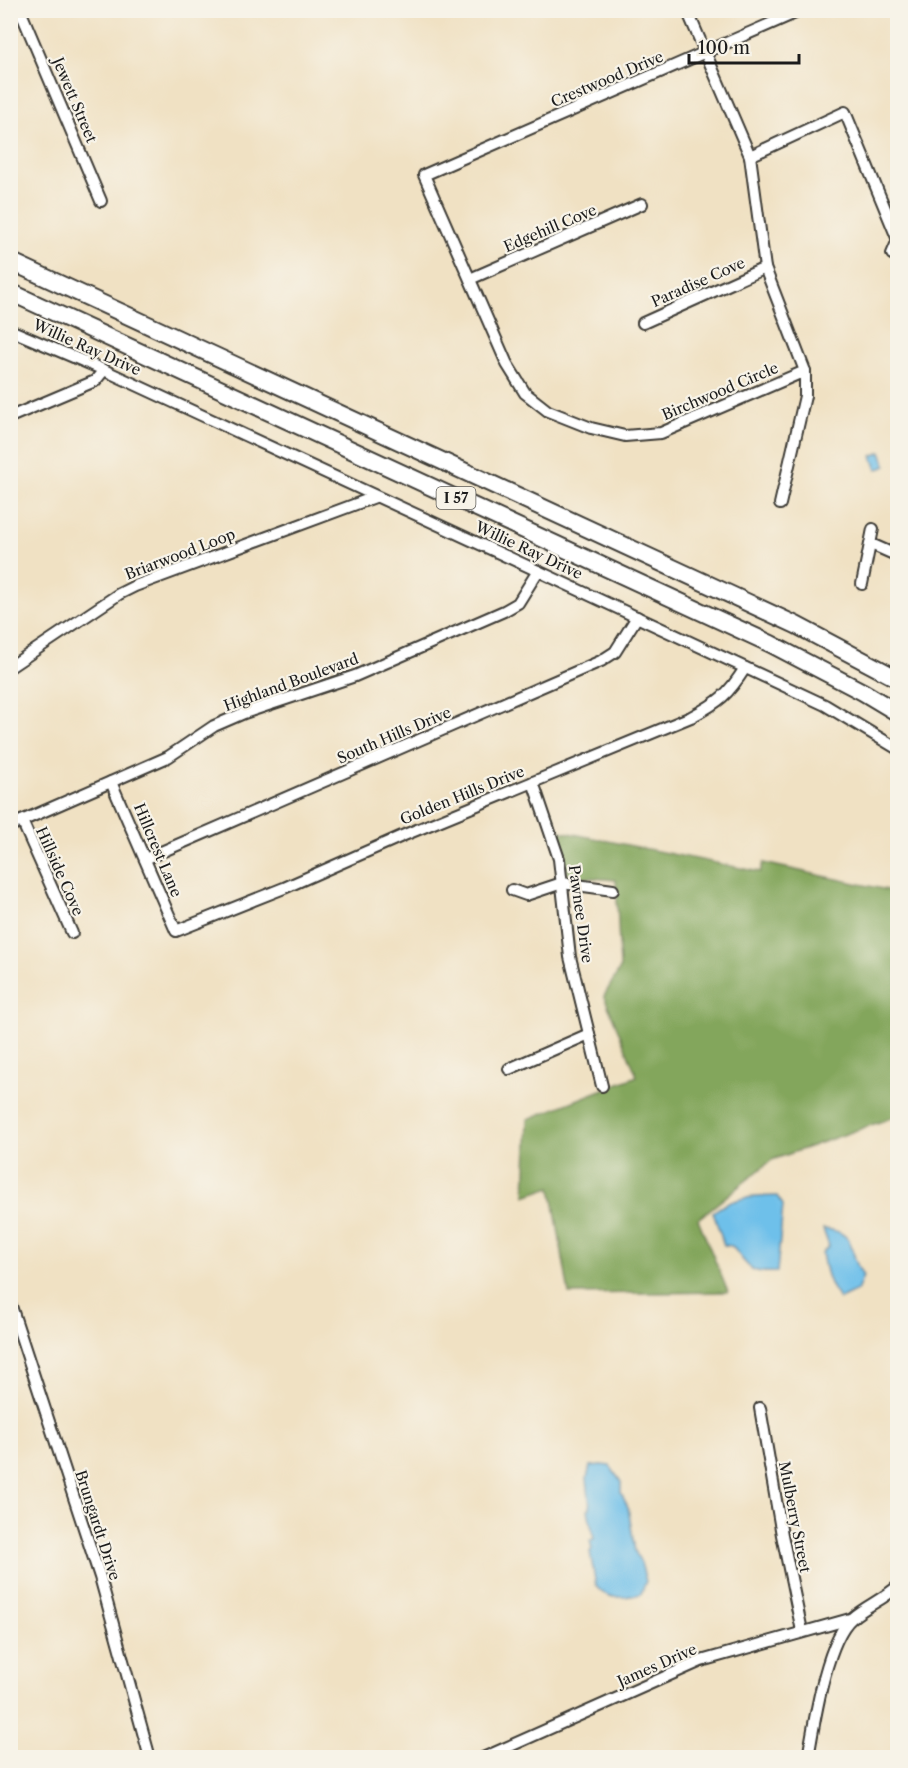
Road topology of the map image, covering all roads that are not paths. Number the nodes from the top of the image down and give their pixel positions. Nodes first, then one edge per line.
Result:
1 (20, 10) edge
2 (687, 10) edge
3 (802, 10) edge
4 (705, 53) junction
5 (750, 156) junction
6 (424, 175) joint
7 (101, 201) dead end
8 (642, 204) dead end
9 (897, 240) edge
10 (892, 255) dead end
11 (10, 261) edge
12 (765, 268) junction
13 (470, 279) junction
14 (10, 292) edge
15 (642, 323) dead end
16 (10, 330) edge
17 (104, 370) junction
18 (806, 370) junction
19 (10, 417) edge
20 (375, 497) junction
21 (780, 504) dead end
22 (873, 529) dead end
23 (871, 544) junction
24 (897, 556) edge
25 (538, 570) junction
26 (862, 584) dead end
27 (637, 616) junction
28 (10, 667) edge
29 (746, 668) junction
30 (897, 679) edge
31 (897, 713) edge
32 (897, 748) edge
33 (111, 782) junction
34 (533, 782) junction
35 (22, 821) junction
36 (10, 826) edge
37 (145, 859) junction
38 (562, 883) junction
39 (512, 890) dead end
40 (613, 890) dead end
41 (176, 931) joint
42 (72, 933) dead end
43 (590, 1034) junction
44 (509, 1069) dead end
45 (602, 1086) dead end
46 (10, 1303) edge
47 (760, 1408) dead end
48 (897, 1590) edge
49 (850, 1619) junction
50 (802, 1631) junction
51 (150, 1758) edge
52 (483, 1758) edge
53 (808, 1758) edge

1 - 7 street, Jewett Street
2 - 4 street
3 - 4 street, Crestwood Drive
4 - 5 street
4 - 6 street, Crestwood Drive
5 - 9 street
5 - 12 street
6 - 13 street, Birchwood Circle
8 - 13 street, Edgehill Cove
9 - 10 street
11 - 30 highway, I 57
12 - 15 street, Paradise Cove
12 - 18 street
13 - 18 street, Birchwood Circle
14 - 31 highway, I 57
16 - 17 street, Willie Ray Drive
17 - 19 street
17 - 20 street, Willie Ray Drive
18 - 21 street
20 - 25 street, Willie Ray Drive
20 - 28 street, Briarwood Loop
22 - 23 street
23 - 24 street
23 - 26 street
25 - 27 street, Willie Ray Drive
25 - 33 street, Highland Boulevard
27 - 29 street, Willie Ray Drive
27 - 37 street, South Hills Drive
29 - 32 street, Willie Ray Drive
29 - 34 street, Golden Hills Drive
33 - 35 street, Highland Boulevard
33 - 37 street, Hillcrest Lane
34 - 38 street, Pawnee Drive
34 - 41 street, Golden Hills Drive
35 - 36 street, Highland Boulevard
35 - 42 street, Hillside Cove
37 - 41 street, Hillcrest Lane
38 - 39 street
38 - 40 street
38 - 43 street, Pawnee Drive
43 - 44 street
43 - 45 street, Pawnee Drive
46 - 51 street, Brungardt Drive
47 - 50 street, Mulberry Street
48 - 49 street
49 - 50 street, James Drive
49 - 53 street
50 - 52 street, James Drive

